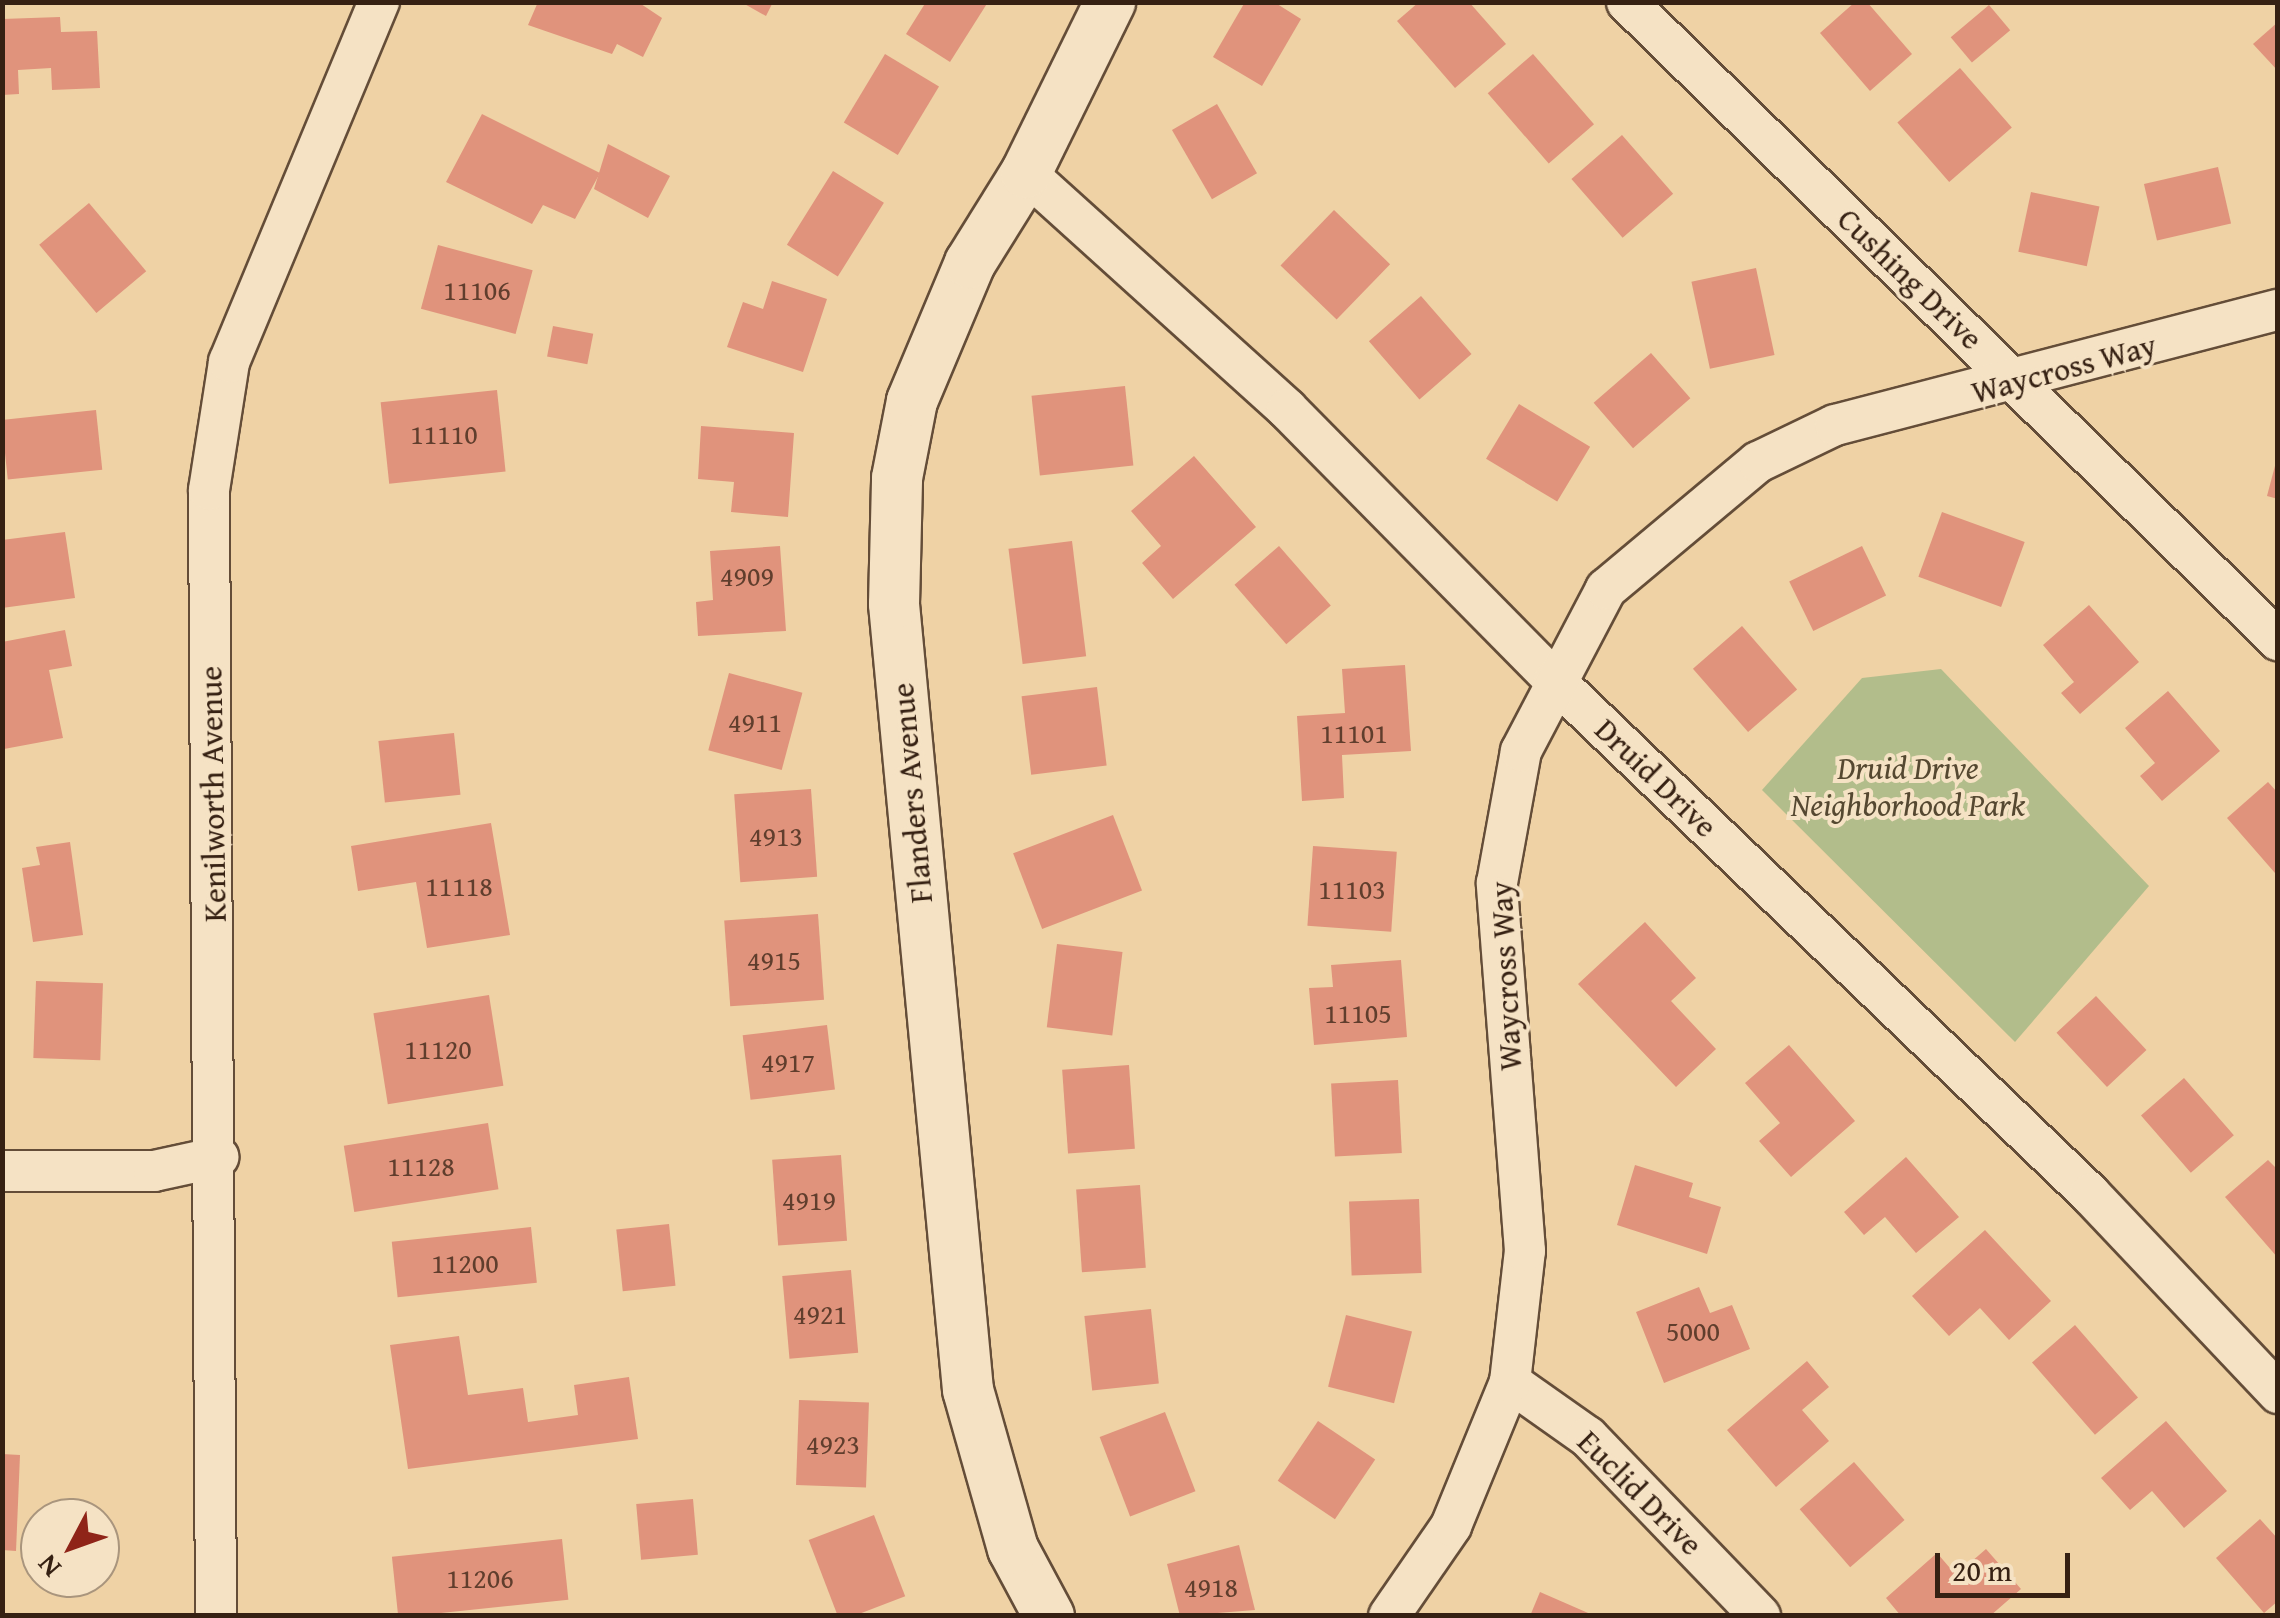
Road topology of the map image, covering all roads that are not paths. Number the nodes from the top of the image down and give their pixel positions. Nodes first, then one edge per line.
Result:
1 (379, 2) edge
2 (1110, 2) edge
3 (1627, 2) edge
4 (1026, 173) junction
5 (2278, 310) edge
6 (2017, 384) junction
7 (2278, 640) edge
8 (1554, 680) junction
9 (218, 1157) junction
10 (2, 1172) edge
11 (1510, 1382) junction
12 (2278, 1392) edge
13 (216, 1616) edge
14 (1049, 1616) edge
15 (1389, 1616) edge
16 (1760, 1616) edge

1 - 9 street, Kenilworth Avenue
2 - 4 street, Flanders Avenue
3 - 6 street, Cushing Drive
4 - 8 street, Druid Drive
4 - 14 street, Flanders Avenue
5 - 6 street, Waycross Way
6 - 7 street, Cushing Drive
6 - 8 street, Waycross Way
8 - 11 street, Waycross Way
8 - 12 street, Druid Drive
9 - 10 street
9 - 13 street, Kenilworth Avenue
11 - 15 street, Waycross Way
11 - 16 street, Euclid Drive

